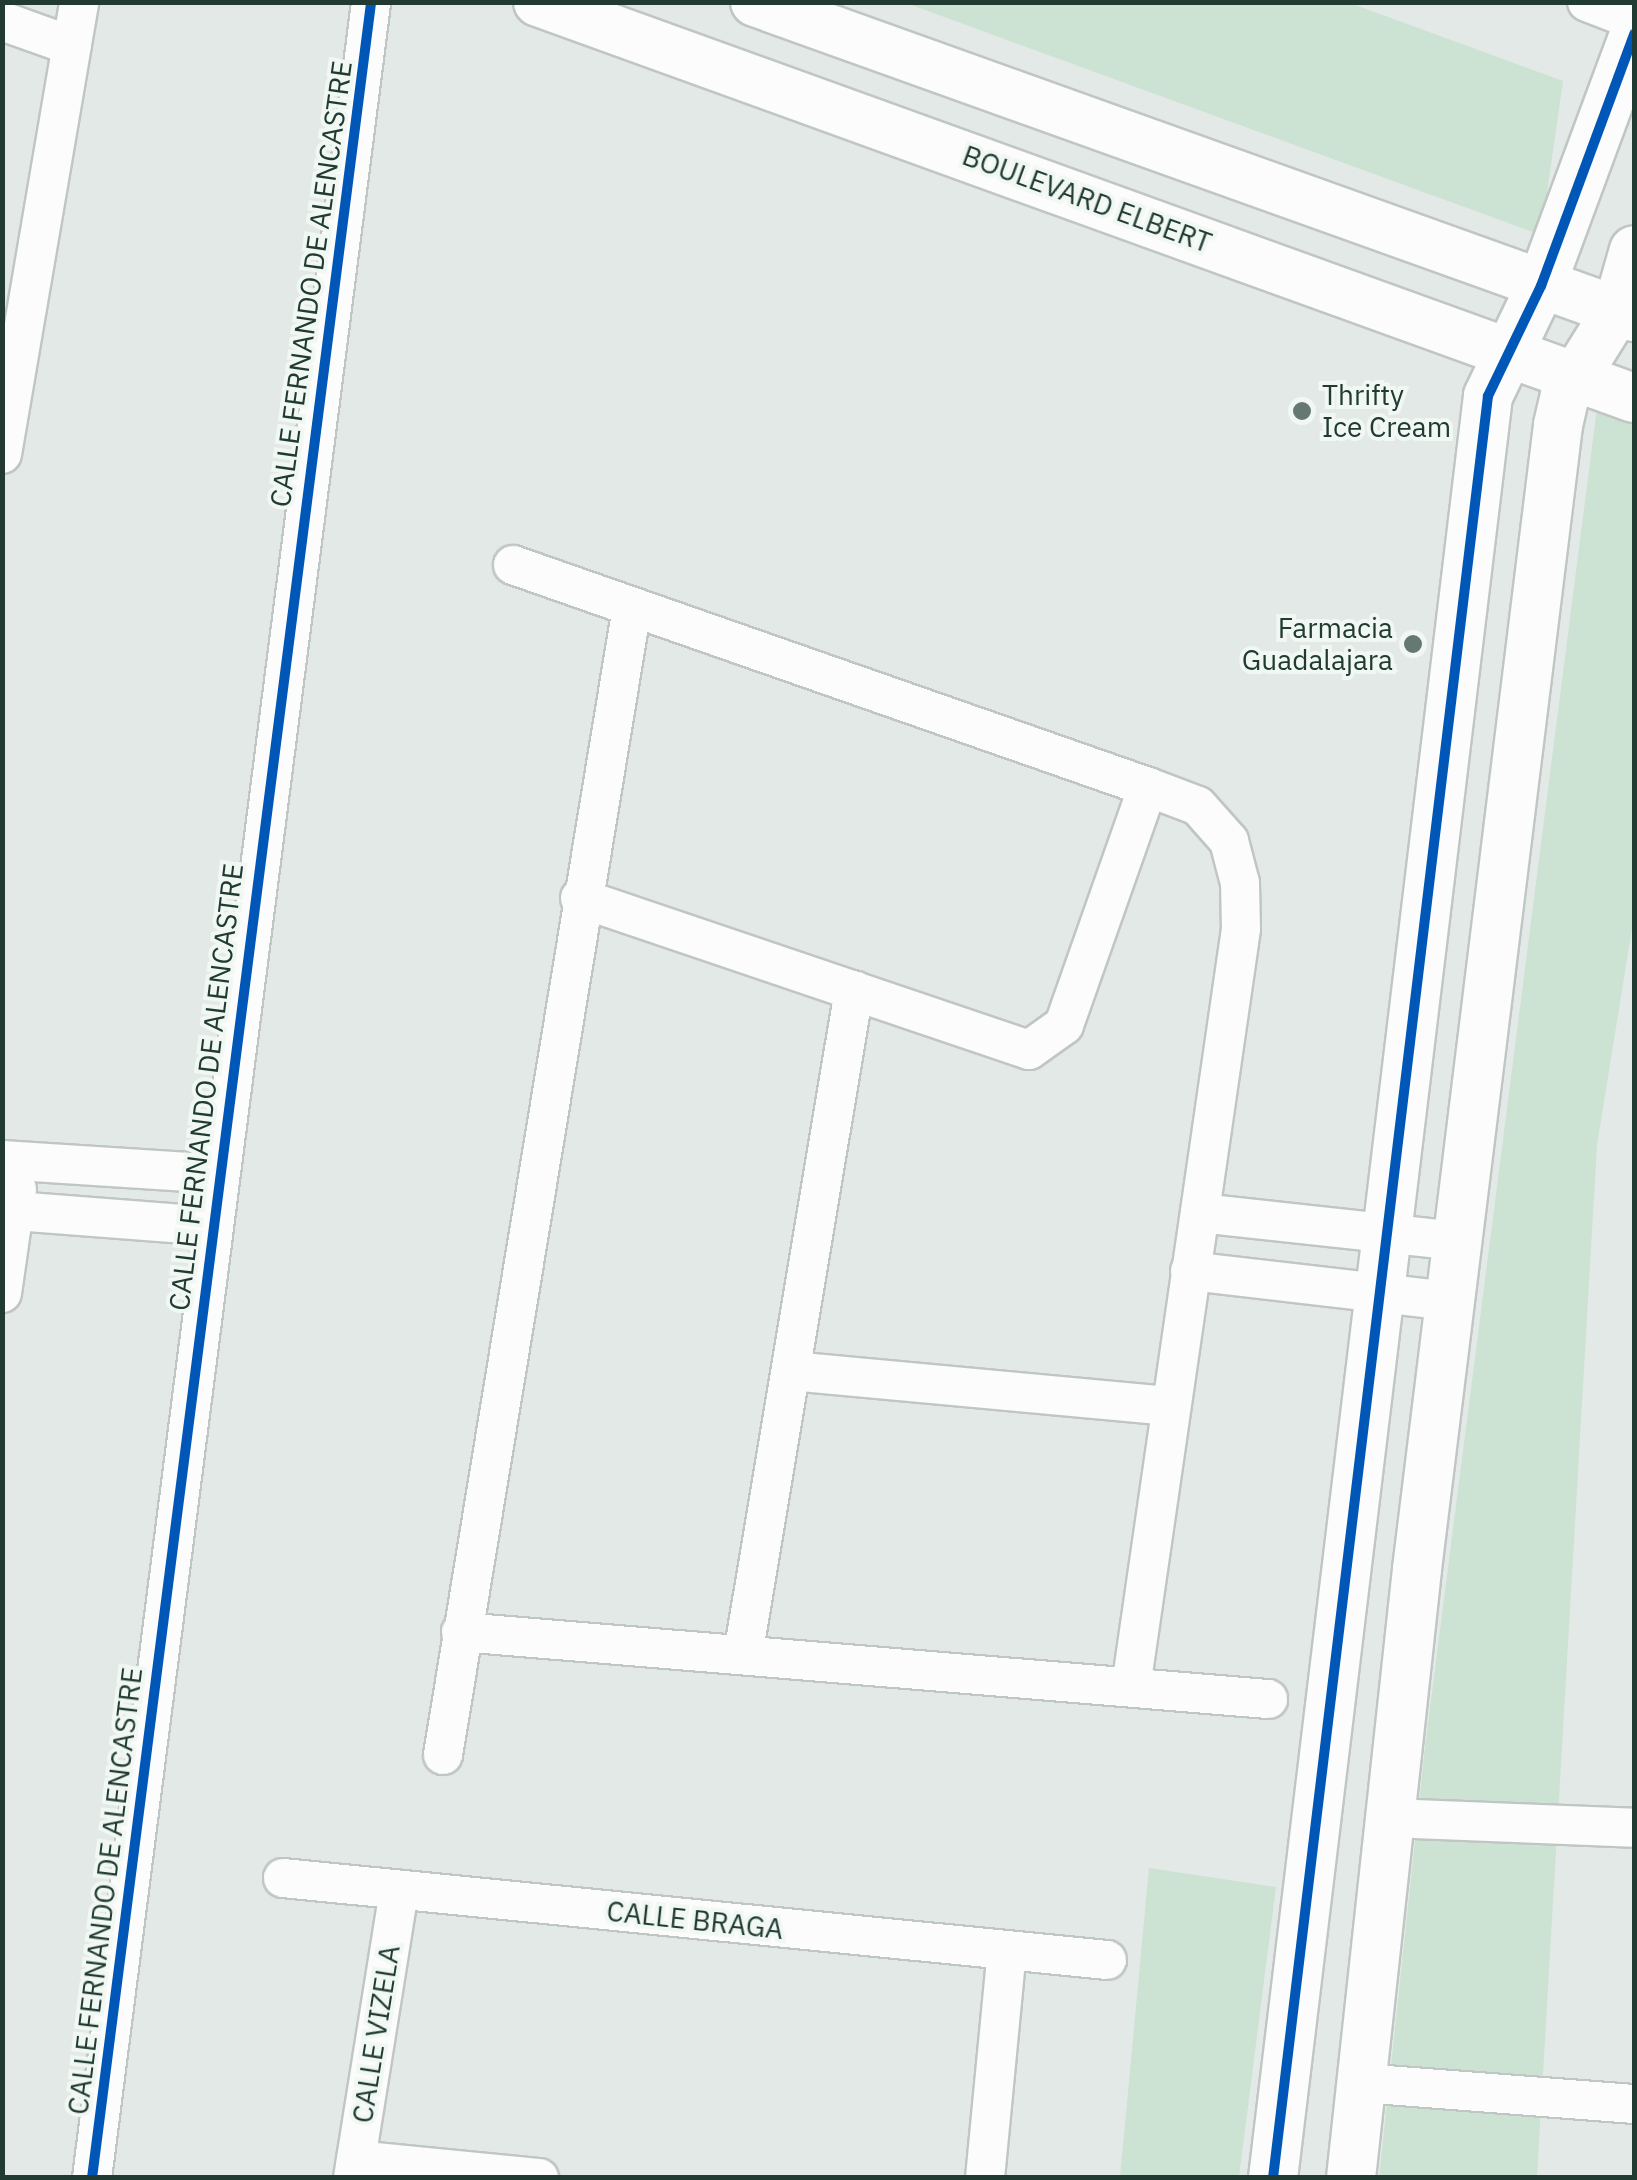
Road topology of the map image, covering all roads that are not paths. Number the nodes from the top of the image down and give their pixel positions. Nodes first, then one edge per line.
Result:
1 (79, 2) edge
2 (370, 2) edge
3 (538, 2) edge
4 (755, 2) edge
5 (1587, 2) edge
6 (2, 20) edge
7 (1634, 20) edge
8 (1634, 34) edge
9 (72, 46) junction
10 (1634, 250) edge
11 (1541, 286) junction
12 (1626, 313) edge
13 (1506, 350) junction
14 (1575, 377) junction
15 (1634, 398) edge
16 (2, 454) edge
17 (513, 565) dead end
18 (632, 607) junction
19 (1148, 787) junction
20 (580, 898) junction
21 (854, 990) junction
22 (11, 1161) edge
23 (216, 1174) junction
24 (15, 1211) junction
25 (1200, 1213) junction
26 (211, 1226) junction
27 (1392, 1233) junction
28 (1458, 1241) junction
29 (1190, 1271) junction
30 (2, 1293) edge
31 (1384, 1295) junction
32 (1450, 1301) junction
33 (791, 1371) junction
34 (1170, 1406) junction
35 (461, 1632) junction
36 (744, 1656) junction
37 (1131, 1687) junction
38 (1268, 1699) dead end
39 (443, 1755) dead end
40 (1390, 1818) junction
41 (1634, 1828) edge
42 (283, 1878) dead end
43 (398, 1890) junction
44 (1007, 1950) junction
45 (1108, 1960) dead end
46 (1361, 2082) junction
47 (1634, 2104) edge
48 (355, 2169) edge
49 (92, 2178) edge
50 (539, 2178) edge
51 (985, 2178) edge
52 (1273, 2178) edge
53 (1351, 2178) edge

1 - 9 street
2 - 23 street, CALLE FERNANDO DE ALENCASTRE
3 - 13 street, BOULEVARD ELBERT
4 - 11 street
5 - 7 street
6 - 9 street
8 - 11 street
9 - 16 street
10 - 12 street
11 - 12 street
11 - 13 street
12 - 14 street
13 - 14 street, BOULEVARD ELBERT
13 - 27 street
14 - 15 street, BOULEVARD ELBERT
14 - 28 street
17 - 18 street
18 - 19 street
18 - 20 street
19 - 21 street
19 - 25 street
20 - 21 street
20 - 35 street
21 - 33 street
22 - 23 street
22 - 24 street
23 - 26 street, CALLE FERNANDO DE ALENCASTRE
24 - 26 street
24 - 30 street
25 - 27 street
25 - 29 street
26 - 49 street, CALLE FERNANDO DE ALENCASTRE
27 - 28 street
27 - 31 street
28 - 32 street
29 - 31 street
29 - 34 street
31 - 32 street
31 - 52 street
32 - 40 street
33 - 34 street
33 - 36 street
34 - 37 street
35 - 36 street
35 - 39 street
36 - 37 street
37 - 38 street
40 - 41 street
40 - 46 street
42 - 43 street, CALLE BRAGA
43 - 44 street, CALLE BRAGA
43 - 48 street, CALLE VIZELA
44 - 45 street, CALLE BRAGA
44 - 51 street
46 - 47 street
46 - 53 street
48 - 50 street

